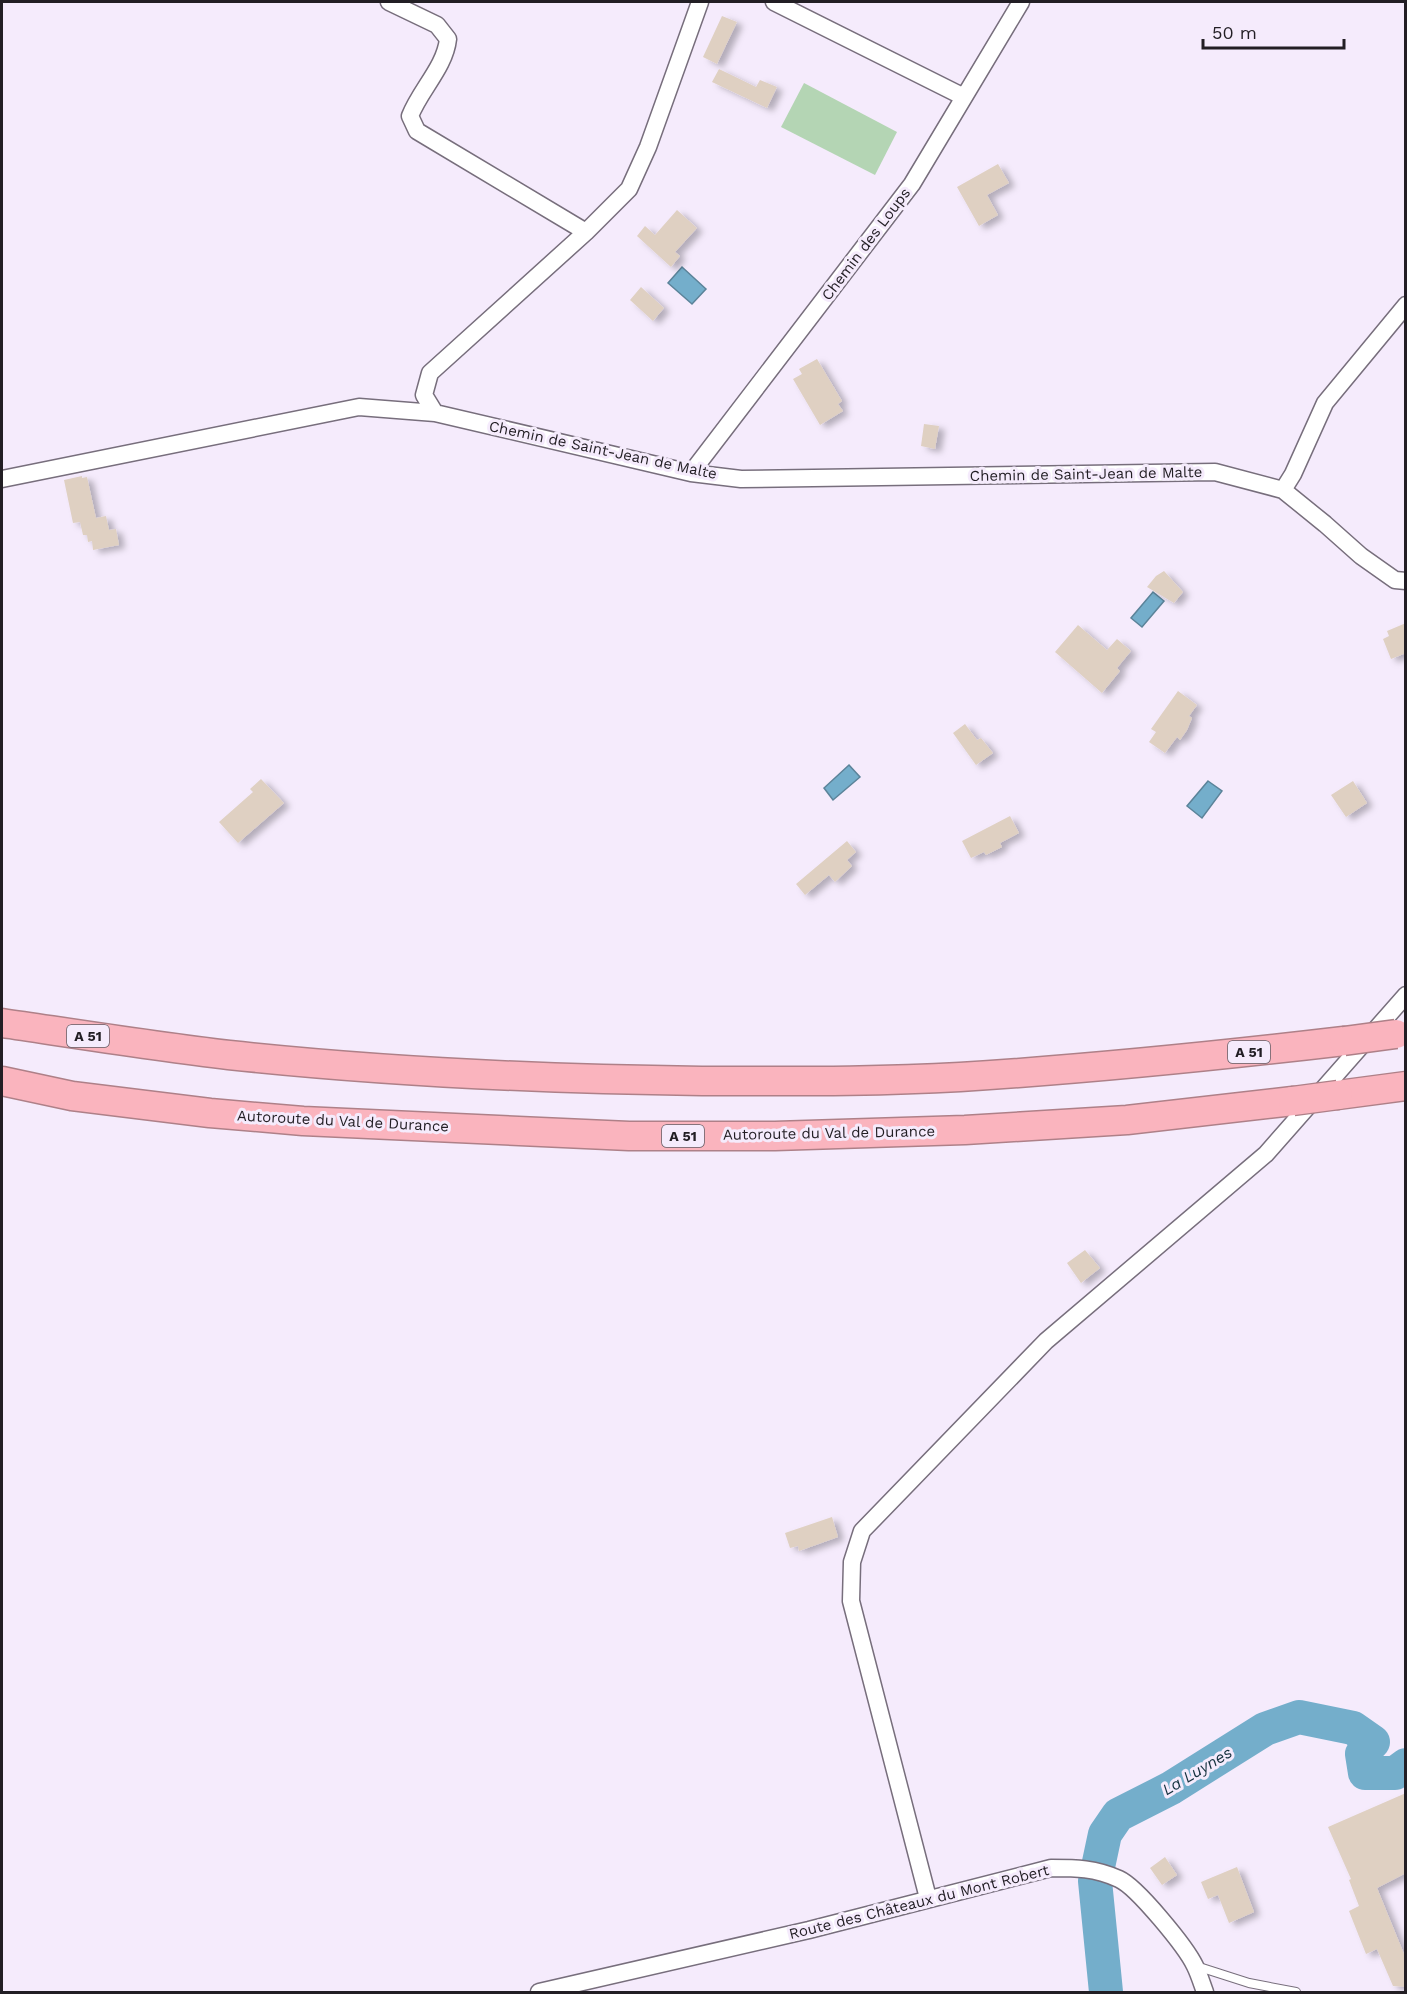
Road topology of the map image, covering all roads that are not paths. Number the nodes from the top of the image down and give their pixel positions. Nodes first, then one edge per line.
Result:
1 (389, 2) edge
2 (700, 2) edge
3 (774, 2) edge
4 (1021, 2) edge
5 (964, 97) junction
6 (586, 232) junction
7 (1406, 305) edge
8 (435, 413) junction
9 (691, 472) junction
10 (2, 479) edge
11 (1283, 490) junction
12 (1406, 581) edge
13 (1406, 995) edge
14 (2, 1006) edge
15 (2, 1023) edge
16 (1401, 1034) edge
17 (175, 1048) junction
18 (2, 1081) edge
19 (1406, 1086) edge
20 (2, 1088) edge
21 (72, 1096) junction
22 (928, 1898) junction
23 (1195, 1965) junction
24 (539, 1992) edge
25 (1205, 1992) edge
26 (1296, 1992) edge

1 - 6 street
2 - 6 street
3 - 5 street
4 - 5 street, Chemin des Loups
5 - 9 street, Chemin des Loups
6 - 8 street
7 - 11 street
8 - 9 street, Chemin de Saint-Jean de Malte
8 - 10 street, Chemin de Saint-Jean de Malte
9 - 11 street, Chemin de Saint-Jean de Malte
11 - 12 street
13 - 22 street
14 - 17 highway
15 - 17 highway, A 51
16 - 17 highway, A 51, bridge
18 - 21 highway, Autoroute du Val de Durance / A 51
19 - 21 highway, Autoroute du Val de Durance / A 51, bridge
20 - 21 highway
22 - 23 street, Route des Châteaux du Mont Robert
22 - 24 street, Route des Châteaux du Mont Robert
23 - 25 street, Route des Châteaux du Mont Robert
23 - 26 lane

